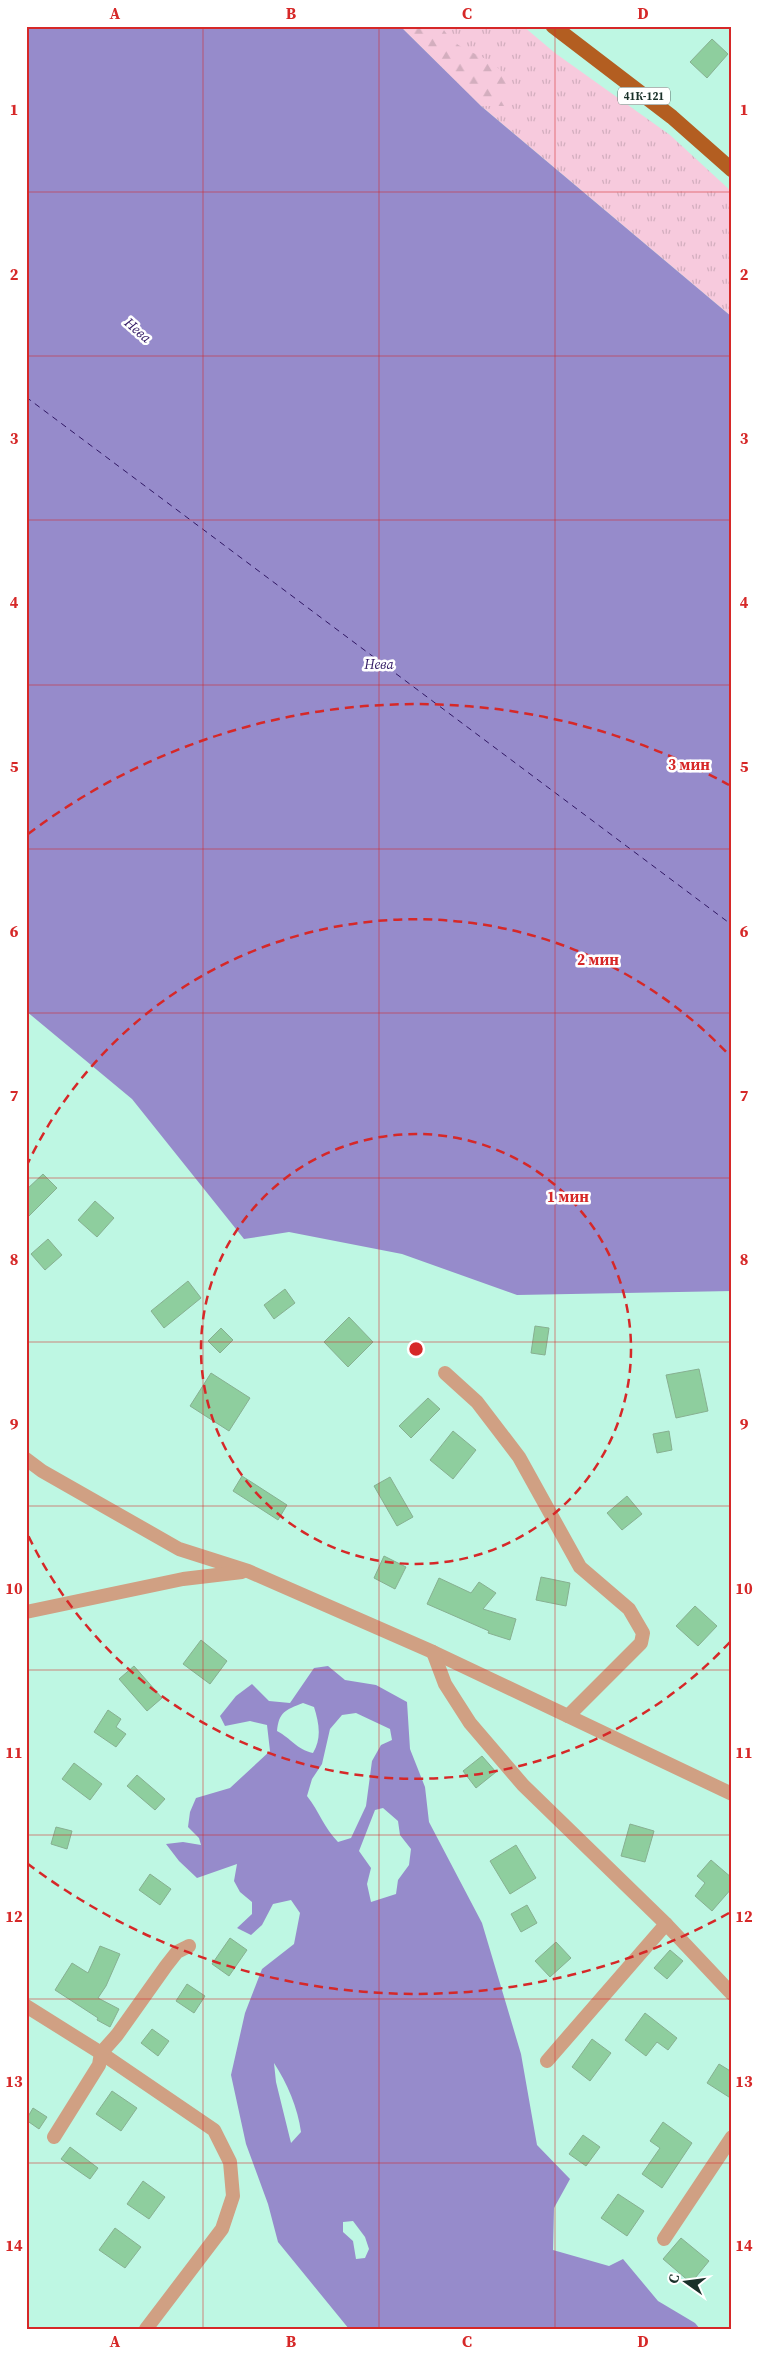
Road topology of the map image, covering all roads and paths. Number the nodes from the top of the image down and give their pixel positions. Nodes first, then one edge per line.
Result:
1 (553, 26) edge
2 (732, 170) edge
3 (445, 1373) dead end
4 (26, 1459) edge
5 (248, 1571) junction
6 (26, 1612) edge
7 (433, 1652) junction
8 (568, 1716) junction
9 (732, 1794) edge
10 (666, 1924) junction
11 (189, 1946) dead end
12 (732, 1994) edge
13 (26, 2006) edge
14 (101, 2053) junction
15 (547, 2061) dead end
16 (54, 2137) dead end
17 (732, 2137) edge
18 (664, 2239) dead end
19 (146, 2329) edge

1 - 2 main road, 41К-121
3 - 8 street
4 - 5 street
5 - 6 street
5 - 7 street
7 - 8 street
7 - 10 street
8 - 9 street
10 - 12 street
10 - 15 street
11 - 14 street
13 - 14 street
14 - 16 street
14 - 19 street
17 - 18 street

